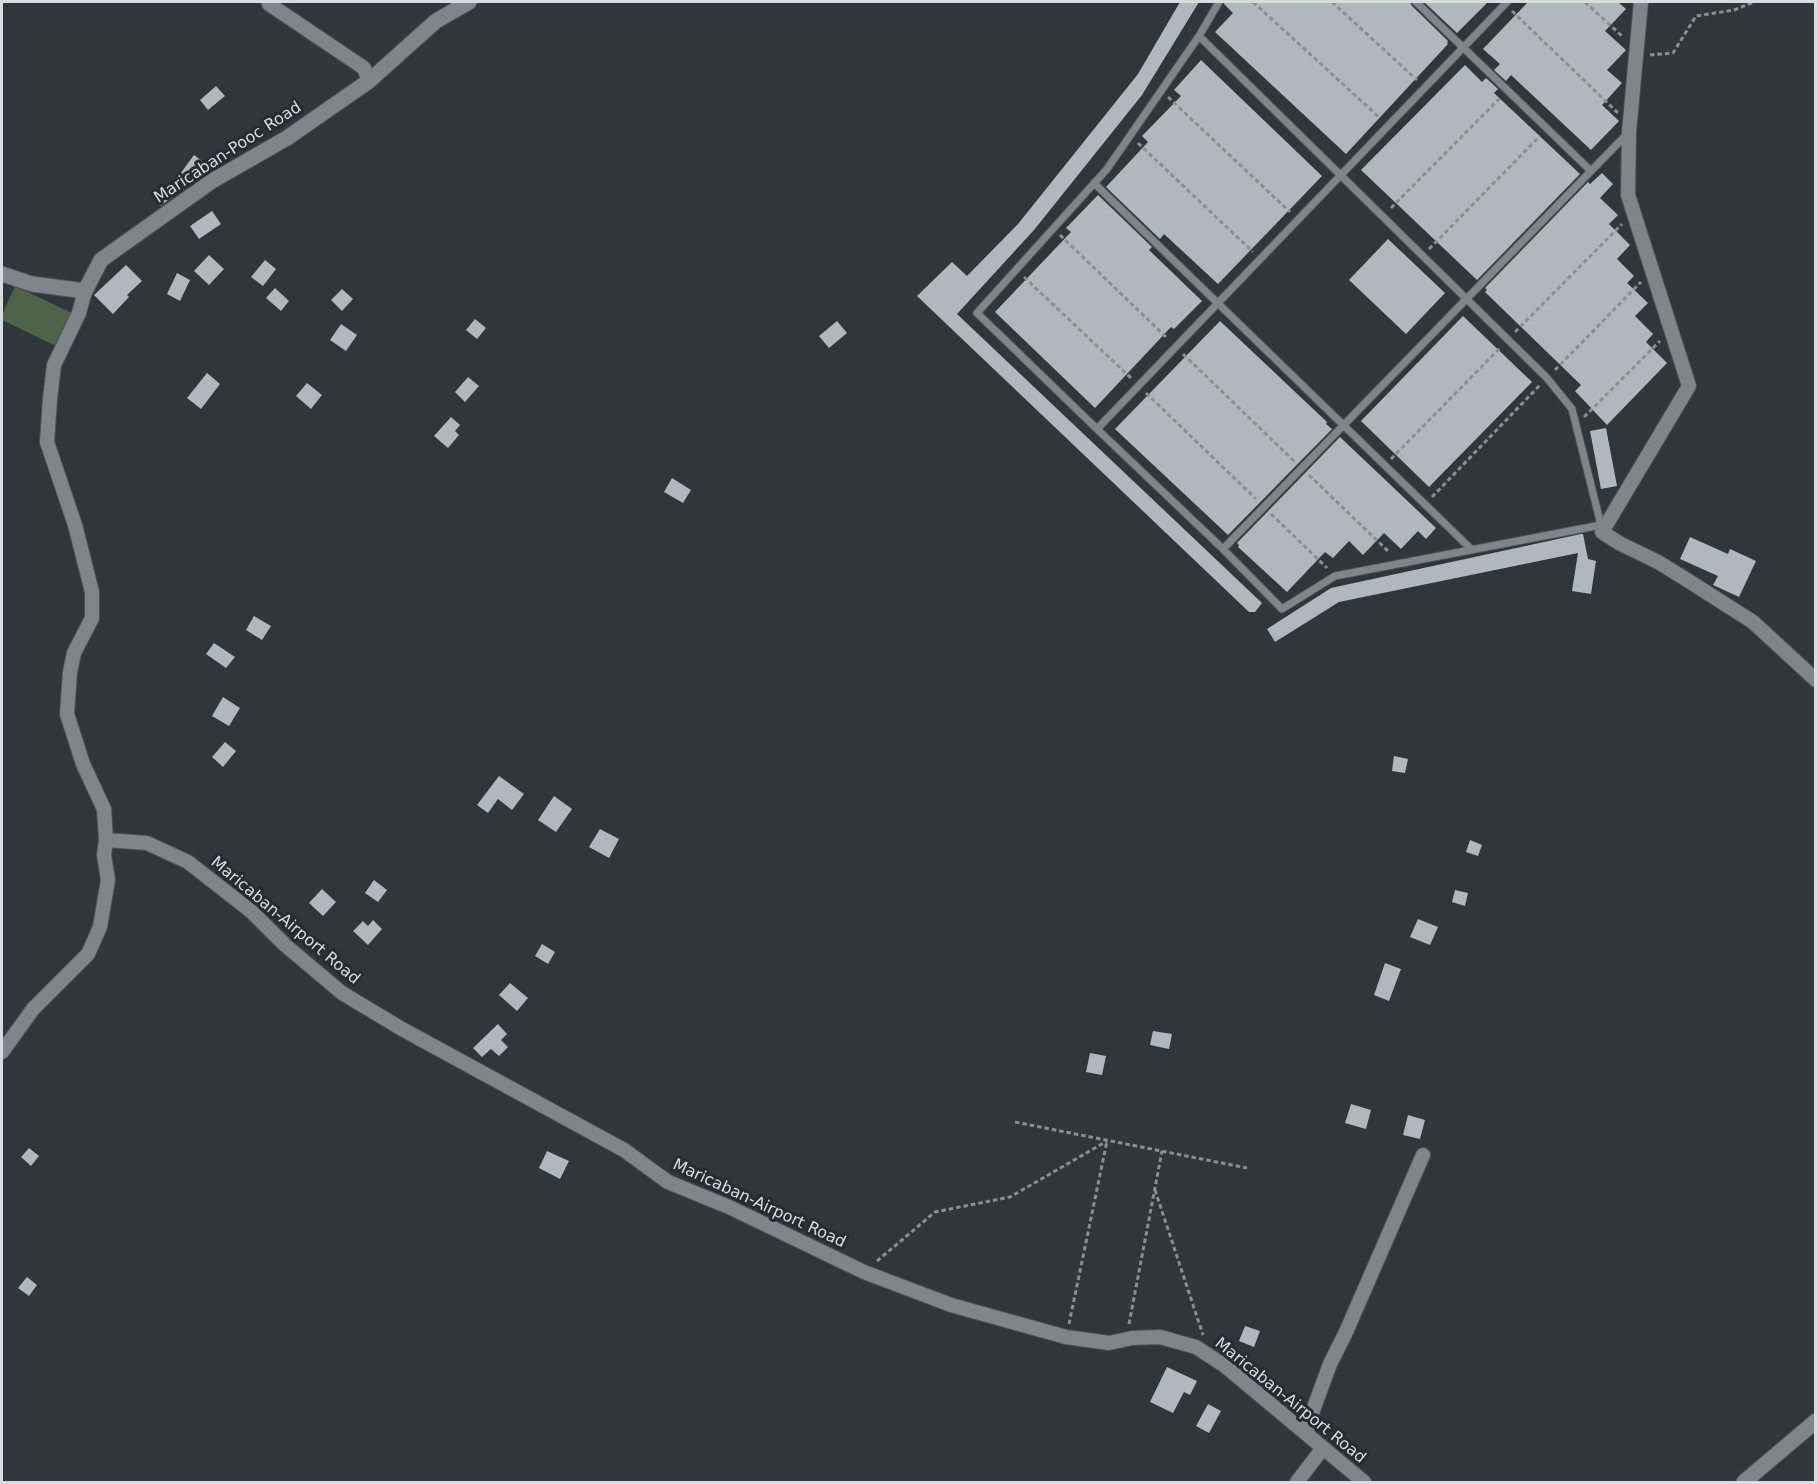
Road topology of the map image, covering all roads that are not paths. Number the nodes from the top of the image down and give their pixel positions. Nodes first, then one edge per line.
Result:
1 (469, 2) edge
2 (1219, 2) edge
3 (1416, 2) edge
4 (1641, 2) edge
5 (1506, 3) edge
6 (269, 4) dead end
7 (1199, 36) junction
8 (1463, 47) junction
9 (369, 81) junction
10 (1629, 128) junction
11 (1592, 171) junction
12 (1341, 175) junction
13 (1094, 183) junction
14 (2, 274) edge
15 (85, 291) junction
16 (1467, 298) junction
17 (1218, 303) junction
18 (1343, 425) junction
19 (1097, 429) junction
20 (1602, 528) junction
21 (1223, 549) junction
22 (1471, 549) junction
23 (1815, 680) edge
24 (106, 840) junction
25 (2, 1052) edge
26 (1423, 1155) dead end
27 (1815, 1421) edge
28 (1307, 1434) junction
29 (1323, 1448) junction
30 (1297, 1482) edge
31 (1364, 1482) edge
32 (1744, 1482) edge

1 - 9 street, Maricaban-Pooc Road
2 - 7 lane
3 - 8 lane
4 - 10 street
5 - 8 lane
6 - 9 street
7 - 12 lane
7 - 13 lane
8 - 11 lane
8 - 12 lane
9 - 15 street, Maricaban-Pooc Road
10 - 11 lane
10 - 20 street
11 - 16 lane
12 - 16 lane
12 - 17 lane
13 - 17 lane
13 - 19 lane
14 - 15 street
15 - 24 street
16 - 18 lane
16 - 20 lane
17 - 18 lane
17 - 19 lane
18 - 21 lane
18 - 22 lane
19 - 21 lane
20 - 22 lane
20 - 23 street
21 - 22 lane
24 - 25 street
24 - 28 street, Maricaban-Airport Road
26 - 28 street
27 - 32 street
28 - 29 street, Maricaban-Airport Road
29 - 30 street
29 - 31 street, Maricaban-Airport Road

